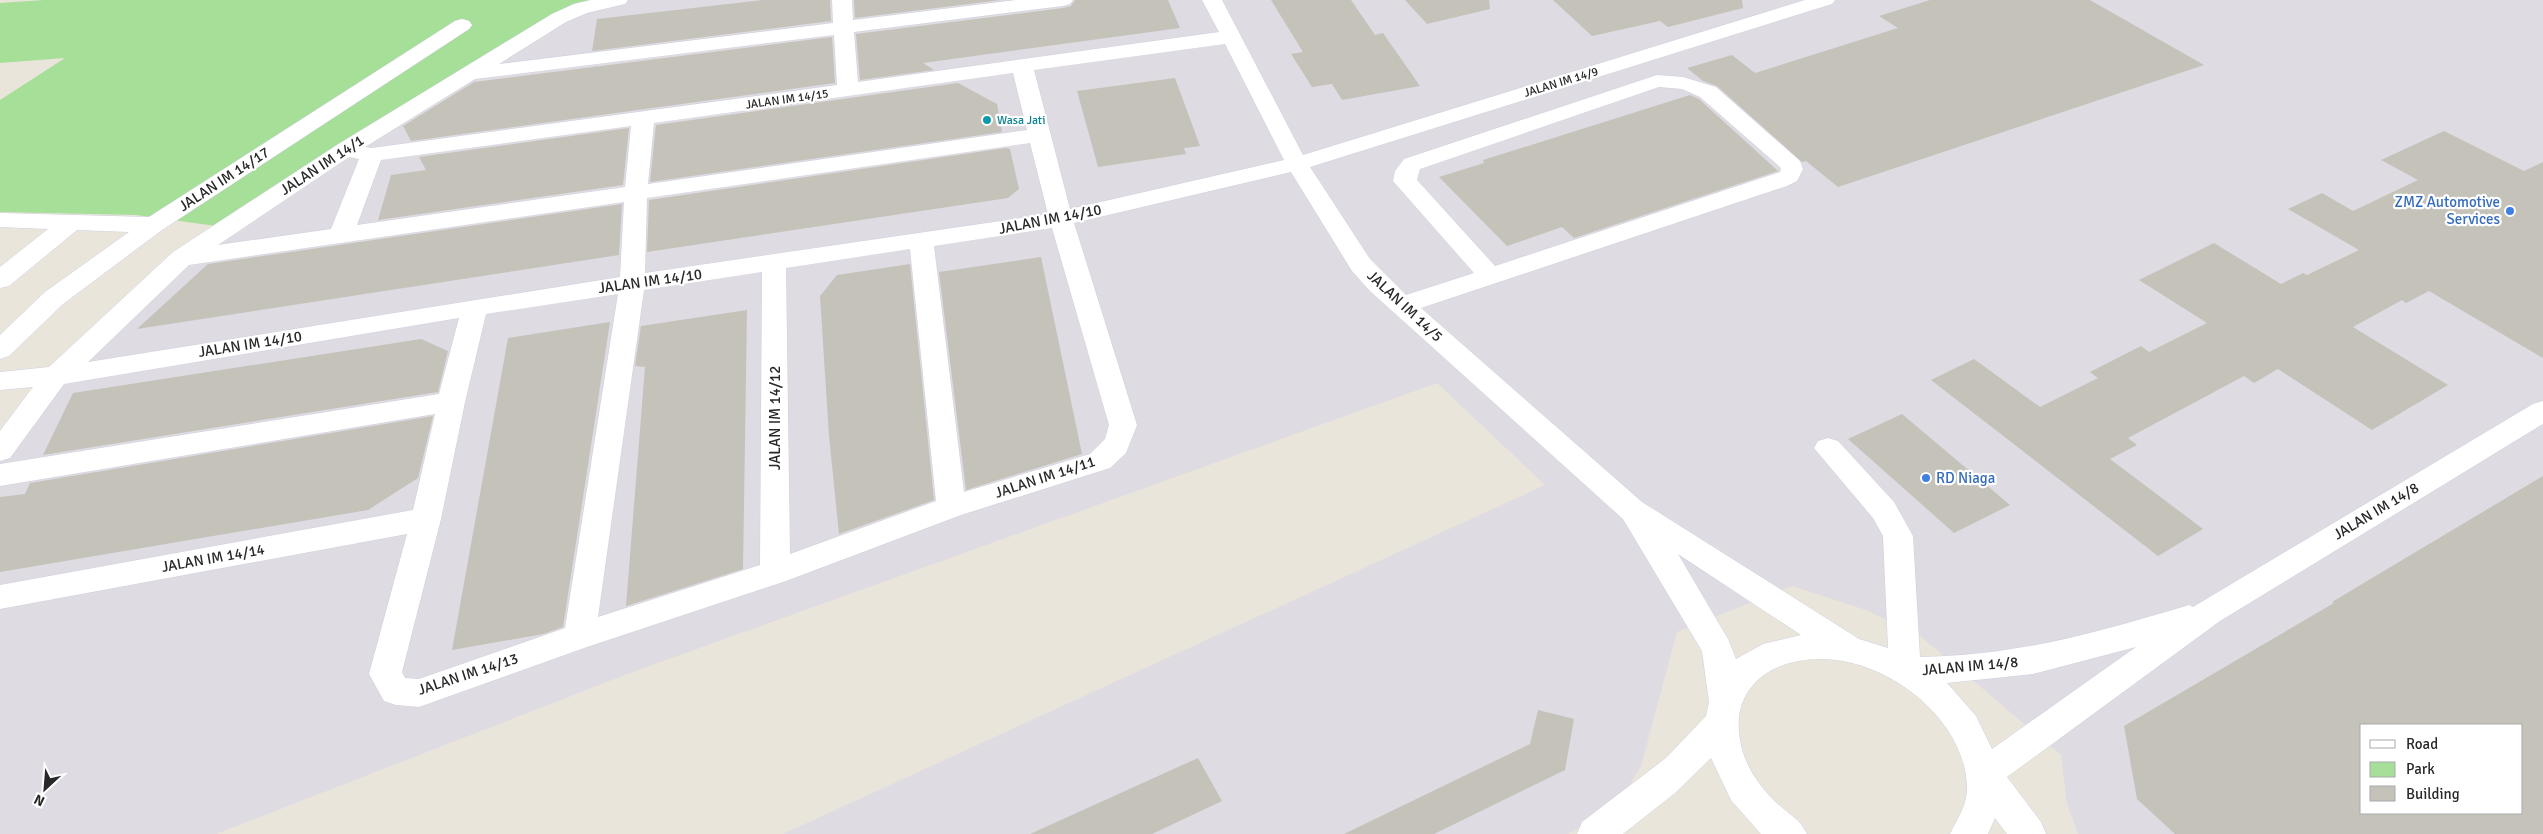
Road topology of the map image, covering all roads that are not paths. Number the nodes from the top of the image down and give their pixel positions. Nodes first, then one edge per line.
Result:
1 (618, 0) edge
2 (842, 0) edge
3 (1064, 0) edge
4 (1212, 0) edge
5 (1825, 0) edge
6 (1787, 5) edge
7 (462, 25) dead end
8 (843, 27) junction
9 (1230, 37) junction
10 (1022, 66) junction
11 (468, 74) junction
12 (848, 90) junction
13 (643, 118) junction
14 (1039, 135) junction
15 (345, 150) junction
16 (372, 155) junction
17 (1297, 164) junction
18 (636, 193) junction
19 (0, 220) edge
20 (1061, 220) junction
21 (73, 221) junction
22 (154, 225) junction
23 (341, 235) junction
24 (921, 241) junction
25 (182, 258) junction
26 (774, 264) junction
27 (1490, 276) junction
28 (0, 280) edge
29 (632, 283) junction
30 (1403, 305) junction
31 (475, 307) junction
32 (0, 350) edge
33 (56, 376) junction
34 (0, 381) edge
35 (451, 402) junction
36 (2543, 411) edge
37 (1828, 448) dead end
38 (0, 451) edge
39 (0, 475) edge
40 (951, 507) junction
41 (1632, 510) junction
42 (426, 518) junction
43 (775, 572) junction
44 (0, 596) edge
45 (2209, 612) junction
46 (580, 636) junction
47 (1849, 649) junction
48 (1905, 671) junction
49 (1723, 711) junction
50 (1984, 774) junction
51 (1595, 834) edge
52 (1789, 834) edge
53 (1968, 834) edge
54 (2028, 834) edge

1 - 11 street, JALAN IM 14/1
2 - 8 street
3 - 8 street
4 - 9 street, JALAN IM 14/5
5 - 6 street, JALAN IM 14/9
6 - 17 street, JALAN IM 14/9
7 - 22 street, JALAN IM 14/17
8 - 11 street
8 - 12 street
9 - 10 street, JALAN IM 14/15
9 - 17 street, JALAN IM 14/5
10 - 12 street, JALAN IM 14/15
10 - 14 street, JALAN IM 14/11
11 - 15 street, JALAN IM 14/1
12 - 13 street, JALAN IM 14/15
13 - 16 street, JALAN IM 14/15
13 - 18 street
14 - 18 street
14 - 20 street, JALAN IM 14/11
15 - 16 street, JALAN IM 14/15
15 - 25 street, JALAN IM 14/1
16 - 23 street
17 - 20 street, JALAN IM 14/10
17 - 30 street, JALAN IM 14/5
18 - 23 street
18 - 29 street
19 - 21 street
20 - 24 street, JALAN IM 14/10
20 - 40 street, JALAN IM 14/11
21 - 22 street
21 - 28 street
22 - 32 street, JALAN IM 14/17
23 - 25 street
24 - 26 street, JALAN IM 14/10
24 - 40 street
25 - 33 street, JALAN IM 14/1
26 - 29 street, JALAN IM 14/10
26 - 43 street, JALAN IM 14/12
27 - 27 street
27 - 30 street
29 - 31 street, JALAN IM 14/10
29 - 46 street
30 - 41 street, JALAN IM 14/5
31 - 33 street, JALAN IM 14/10
31 - 35 street, JALAN IM 14/13
33 - 34 street, JALAN IM 14/10
33 - 38 street
35 - 39 street
35 - 42 street, JALAN IM 14/13
36 - 45 street, JALAN IM 14/8
37 - 48 street
40 - 43 street, JALAN IM 14/11
41 - 47 street
41 - 49 street
42 - 44 street, JALAN IM 14/14
42 - 46 street, JALAN IM 14/13
43 - 46 street, JALAN IM 14/13
45 - 48 street, JALAN IM 14/8
45 - 50 street, JALAN IM 14/8
47 - 48 street
47 - 49 street
48 - 50 street
49 - 51 street
49 - 52 street
50 - 53 street
50 - 54 street

